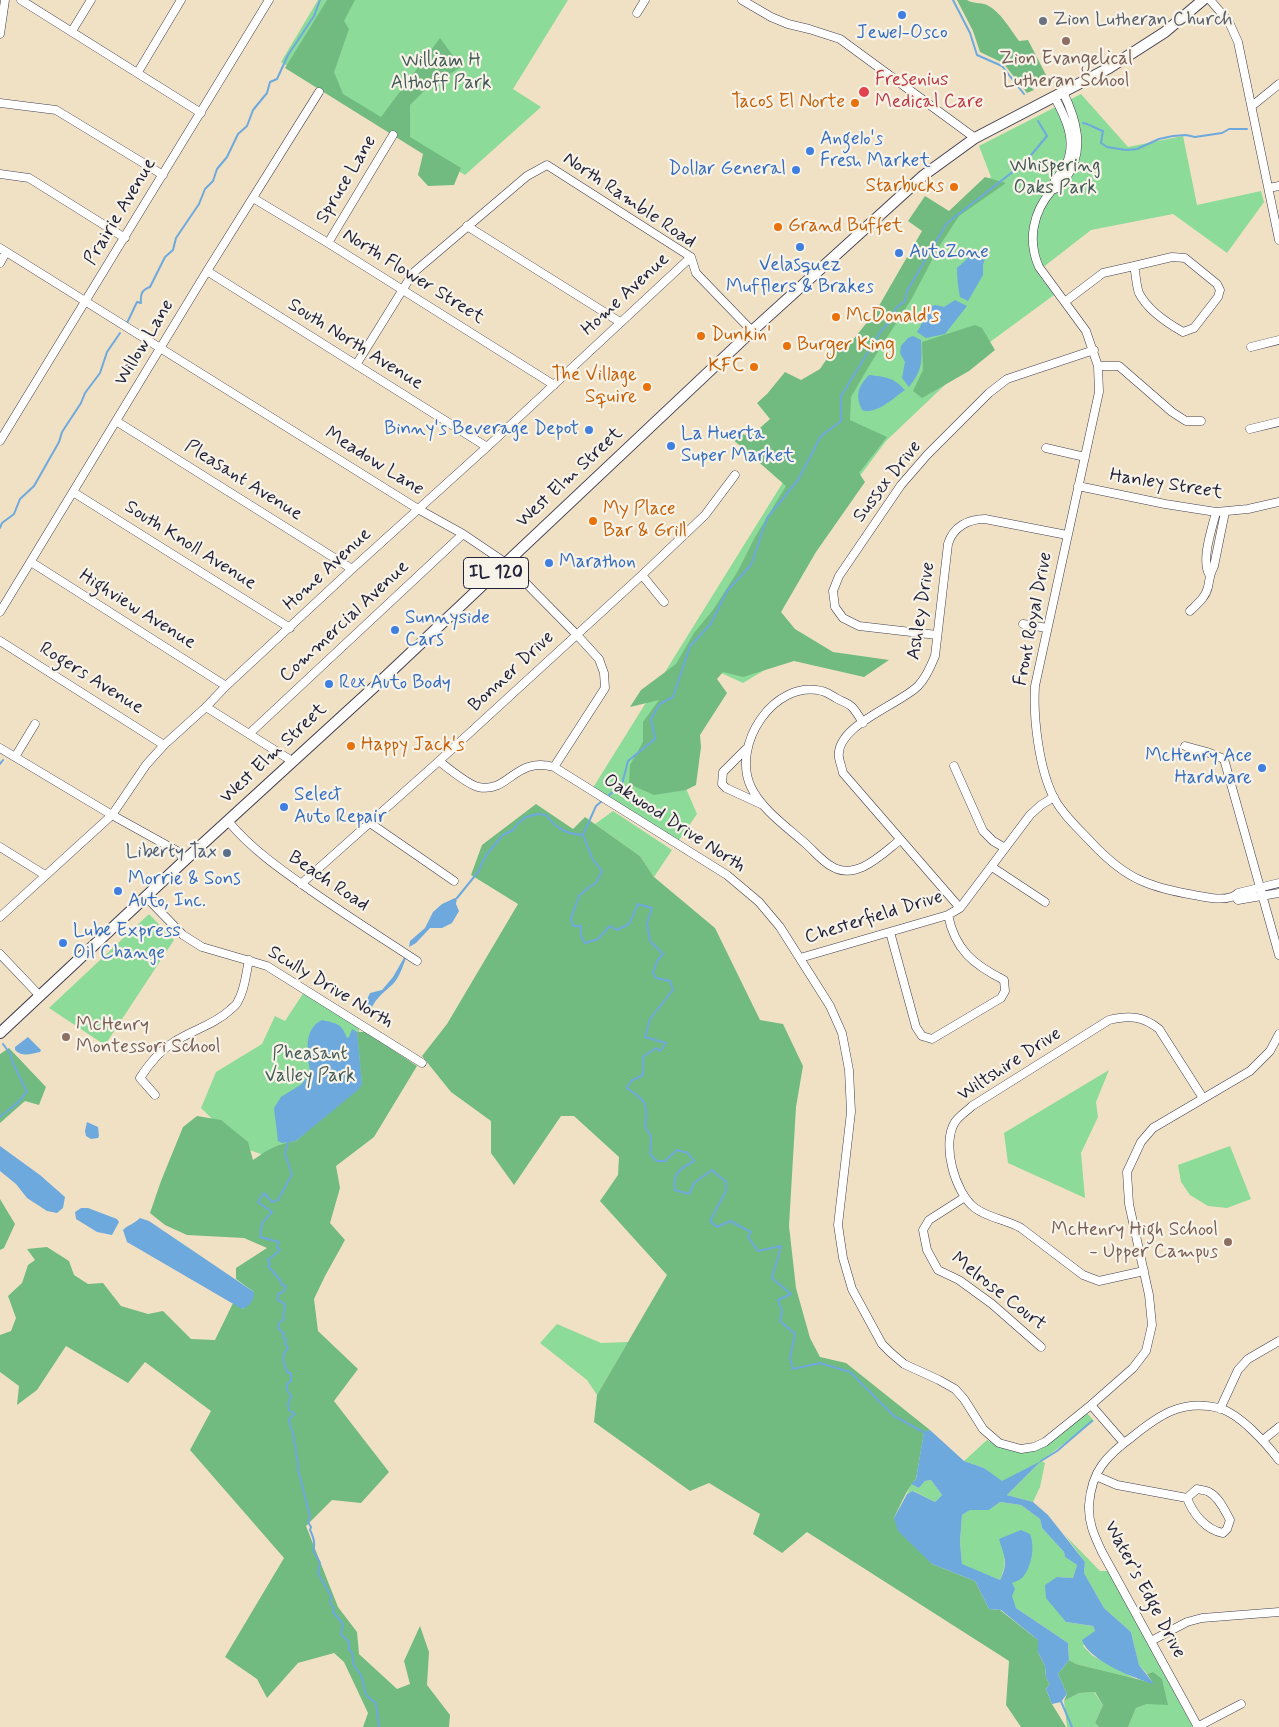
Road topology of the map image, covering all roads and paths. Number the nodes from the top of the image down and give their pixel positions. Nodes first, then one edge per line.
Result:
1 (5, 0) edge
2 (20, 0) edge
3 (90, 0) edge
4 (181, 0) edge
5 (269, 0) edge
6 (645, 0) edge
7 (742, 0) edge
8 (1203, 0) edge
9 (1210, 0) edge
10 (637, 13) dead end
11 (72, 31) junction
12 (0, 34) edge
13 (138, 72) junction
14 (1279, 84) edge
15 (319, 92) dead end
16 (1059, 94) junction
17 (0, 103) edge
18 (1252, 106) junction
19 (201, 113) junction
20 (393, 135) dead end
21 (975, 138) junction
22 (0, 174) edge
23 (163, 175) junction
24 (1279, 186) edge
25 (1268, 188) junction
26 (253, 198) junction
27 (467, 226) junction
28 (125, 238) junction
29 (1279, 240) edge
30 (328, 243) junction
31 (3, 250) edge
32 (691, 257) junction
33 (0, 263) edge
34 (1134, 266) junction
35 (207, 271) junction
36 (402, 290) junction
37 (1066, 301) junction
38 (86, 302) junction
39 (620, 322) junction
40 (752, 330) junction
41 (1279, 340) edge
42 (1251, 347) dead end
43 (161, 348) junction
44 (1094, 350) junction
45 (356, 365) junction
46 (1098, 366) junction
47 (554, 385) junction
48 (116, 421) junction
49 (1200, 421) dead end
50 (1279, 422) edge
51 (1250, 429) dead end
52 (0, 441) edge
53 (487, 447) junction
54 (1046, 448) dead end
55 (1085, 457) junction
56 (735, 475) dead end
57 (1078, 486) junction
58 (74, 492) junction
59 (1279, 502) edge
60 (418, 509) junction
61 (1216, 512) junction
62 (1225, 512) junction
63 (463, 534) junction
64 (1067, 536) junction
65 (31, 562) junction
66 (506, 564) junction
67 (352, 569) junction
68 (1209, 574) junction
69 (642, 575) junction
70 (664, 602) dead end
71 (1190, 611) dead end
72 (0, 612) edge
73 (1024, 624) dead end
74 (290, 628) junction
75 (1047, 628) junction
76 (577, 635) junction
77 (937, 635) junction
78 (0, 641) edge
79 (226, 686) junction
80 (206, 707) junction
81 (863, 723) junction
82 (35, 724) dead end
83 (249, 734) junction
84 (164, 745) junction
85 (1185, 746) dead end
86 (0, 748) edge
87 (747, 748) junction
88 (15, 757) junction
89 (292, 761) junction
90 (439, 761) junction
91 (954, 766) dead end
92 (554, 767) junction
93 (1054, 798) junction
94 (765, 806) junction
95 (112, 815) junction
96 (228, 821) junction
97 (370, 824) junction
98 (900, 840) junction
99 (0, 847) edge
100 (1005, 848) junction
101 (185, 860) junction
102 (992, 866) junction
103 (44, 876) junction
104 (454, 881) dead end
105 (1279, 883) edge
106 (301, 884) junction
107 (1260, 888) junction
108 (1279, 893) edge
109 (1235, 896) junction
110 (146, 897) junction
111 (1262, 897) junction
112 (1045, 902) dead end
113 (960, 908) junction
114 (948, 916) junction
115 (0, 918) edge
116 (890, 932) junction
117 (0, 954) edge
118 (1279, 955) edge
119 (800, 958) junction
120 (249, 960) junction
121 (416, 961) dead end
122 (40, 996) junction
123 (0, 1033) edge
124 (1279, 1034) edge
125 (422, 1063) dead end
126 (154, 1095) dead end
127 (1203, 1098) junction
128 (965, 1197) junction
129 (1144, 1271) junction
130 (1279, 1341) edge
131 (1041, 1347) dead end
132 (1091, 1405) junction
133 (1220, 1409) junction
134 (1279, 1427) edge
135 (1263, 1440) junction
136 (1124, 1443) junction
137 (1279, 1460) edge
138 (1096, 1476) junction
139 (1187, 1498) junction
140 (1275, 1612) edge
141 (1151, 1641) junction
142 (1241, 1704) dead end
143 (1198, 1727) edge

1 - 12 street
2 - 11 street
3 - 11 street
4 - 13 street
5 - 19 street, Prairie Avenue
6 - 10 street
7 - 21 street
8 - 16 main road, West Elm Street / IL 120
9 - 18 street
11 - 13 street
13 - 19 street
14 - 18 street
15 - 26 street, Willow Lane
16 - 21 main road, West Elm Street / IL 120
16 - 37 street, Front Royal Drive
17 - 23 street
18 - 25 street
19 - 23 street, Prairie Avenue
20 - 30 street, Spruce Lane
21 - 40 main road, West Elm Street / IL 120
22 - 28 street
23 - 28 street, Prairie Avenue
24 - 25 street
25 - 29 street
26 - 30 street, North Flower Street
26 - 35 street, Willow Lane
27 - 32 street, North Ramble Road
27 - 36 street
27 - 39 street
28 - 38 street, Prairie Avenue
30 - 36 street, North Flower Street
31 - 33 street
31 - 38 street, Meadow Lane
32 - 39 street, Home Avenue
32 - 40 street, North Ramble Road
34 - 34 street
34 - 37 street
35 - 43 street, Willow Lane
35 - 45 street, South North Avenue
36 - 45 street
36 - 47 street, North Flower Street
37 - 44 street, Front Royal Drive
38 - 43 street, Meadow Lane
38 - 52 street, Prairie Avenue
39 - 47 street, Home Avenue
40 - 66 main road, West Elm Street / IL 120
41 - 42 street
43 - 48 street, Willow Lane
43 - 60 street, Meadow Lane
44 - 46 street, Front Royal Drive
44 - 77 street, Sussex Drive
45 - 53 street, South North Avenue
46 - 49 street
46 - 55 street, Front Royal Drive
47 - 53 street, Home Avenue
48 - 58 street, Willow Lane
48 - 67 street, Pleasant Avenue
50 - 51 street
53 - 60 street, Home Avenue
54 - 55 street
55 - 57 street, Front Royal Drive
56 - 69 street, Bonner Drive
57 - 61 street, Hanley Street
57 - 64 street, Front Royal Drive
58 - 65 street, Willow Lane
58 - 74 street, South Knoll Avenue
59 - 62 street, Hanley Street
60 - 63 street, Meadow Lane
60 - 67 street, Home Avenue
61 - 62 street, Hanley Street
61 - 68 street
62 - 68 street
63 - 66 street, Meadow Lane
63 - 83 street, Commercial Avenue
64 - 75 street, Front Royal Drive
64 - 77 street, Ashley Drive
65 - 72 street, Willow Lane
65 - 79 street, Highview Avenue
66 - 76 street, Meadow Lane
66 - 89 main road, West Elm Street / IL 120
67 - 74 street, Home Avenue
68 - 71 street
69 - 70 street
69 - 76 street, Bonner Drive
73 - 75 street
74 - 79 street, Home Avenue
75 - 93 street, Front Royal Drive
76 - 90 street, Bonner Drive
76 - 92 street, Meadow Lane
77 - 81 street, Ashley Drive
78 - 84 street, Rogers Avenue
79 - 80 street, Home Avenue
80 - 83 street
80 - 84 street, Home Avenue
81 - 87 street
81 - 98 street, Ashley Drive
82 - 88 street
83 - 89 street
84 - 95 street, Home Avenue
85 - 107 street
86 - 88 street
87 - 94 street
87 - 94 street
88 - 95 street
89 - 96 main road, West Elm Street / IL 120
90 - 92 street
90 - 97 street, Bonner Drive
91 - 100 street
92 - 119 street, Oakwood Drive North
93 - 100 street, Chesterfield Drive
93 - 109 street, Front Royal Drive
94 - 98 street
95 - 101 street
95 - 103 street, Home Avenue
96 - 101 main road, West Elm Street / IL 120
96 - 106 street, Beach Road
97 - 104 street
97 - 106 street, Bonner Drive
98 - 113 street, Ashley Drive
99 - 103 street
100 - 102 street, Chesterfield Drive
101 - 110 main road, West Elm Street / IL 120
102 - 112 street
102 - 113 street, Chesterfield Drive
103 - 115 street, Home Avenue
105 - 107 street
106 - 121 street, Beach Road
107 - 109 street
107 - 111 street
108 - 111 street
109 - 111 street
110 - 120 street, Scully Drive North
110 - 122 main road, West Elm Street / IL 120
111 - 118 street
113 - 114 street, Chesterfield Drive
114 - 116 street, Chesterfield Drive
114 - 116 street
116 - 119 street, Chesterfield Drive
117 - 122 street
119 - 132 street, Oakwood Drive North
120 - 125 street, Scully Drive North
120 - 126 street
122 - 123 main road, West Elm Street / IL 120
124 - 127 street
127 - 128 street, Wiltshire Drive
127 - 129 street
128 - 129 street, Wiltshire Drive
128 - 131 street, Melrose Court
129 - 132 street
130 - 133 street
132 - 136 street
133 - 135 street
133 - 136 street, Water’s Edge Drive
134 - 135 street
135 - 137 street
136 - 138 street, Water’s Edge Drive
138 - 139 street
138 - 141 street, Water’s Edge Drive
139 - 139 street
140 - 141 street
141 - 143 street, Water’s Edge Drive
142 - 143 street

